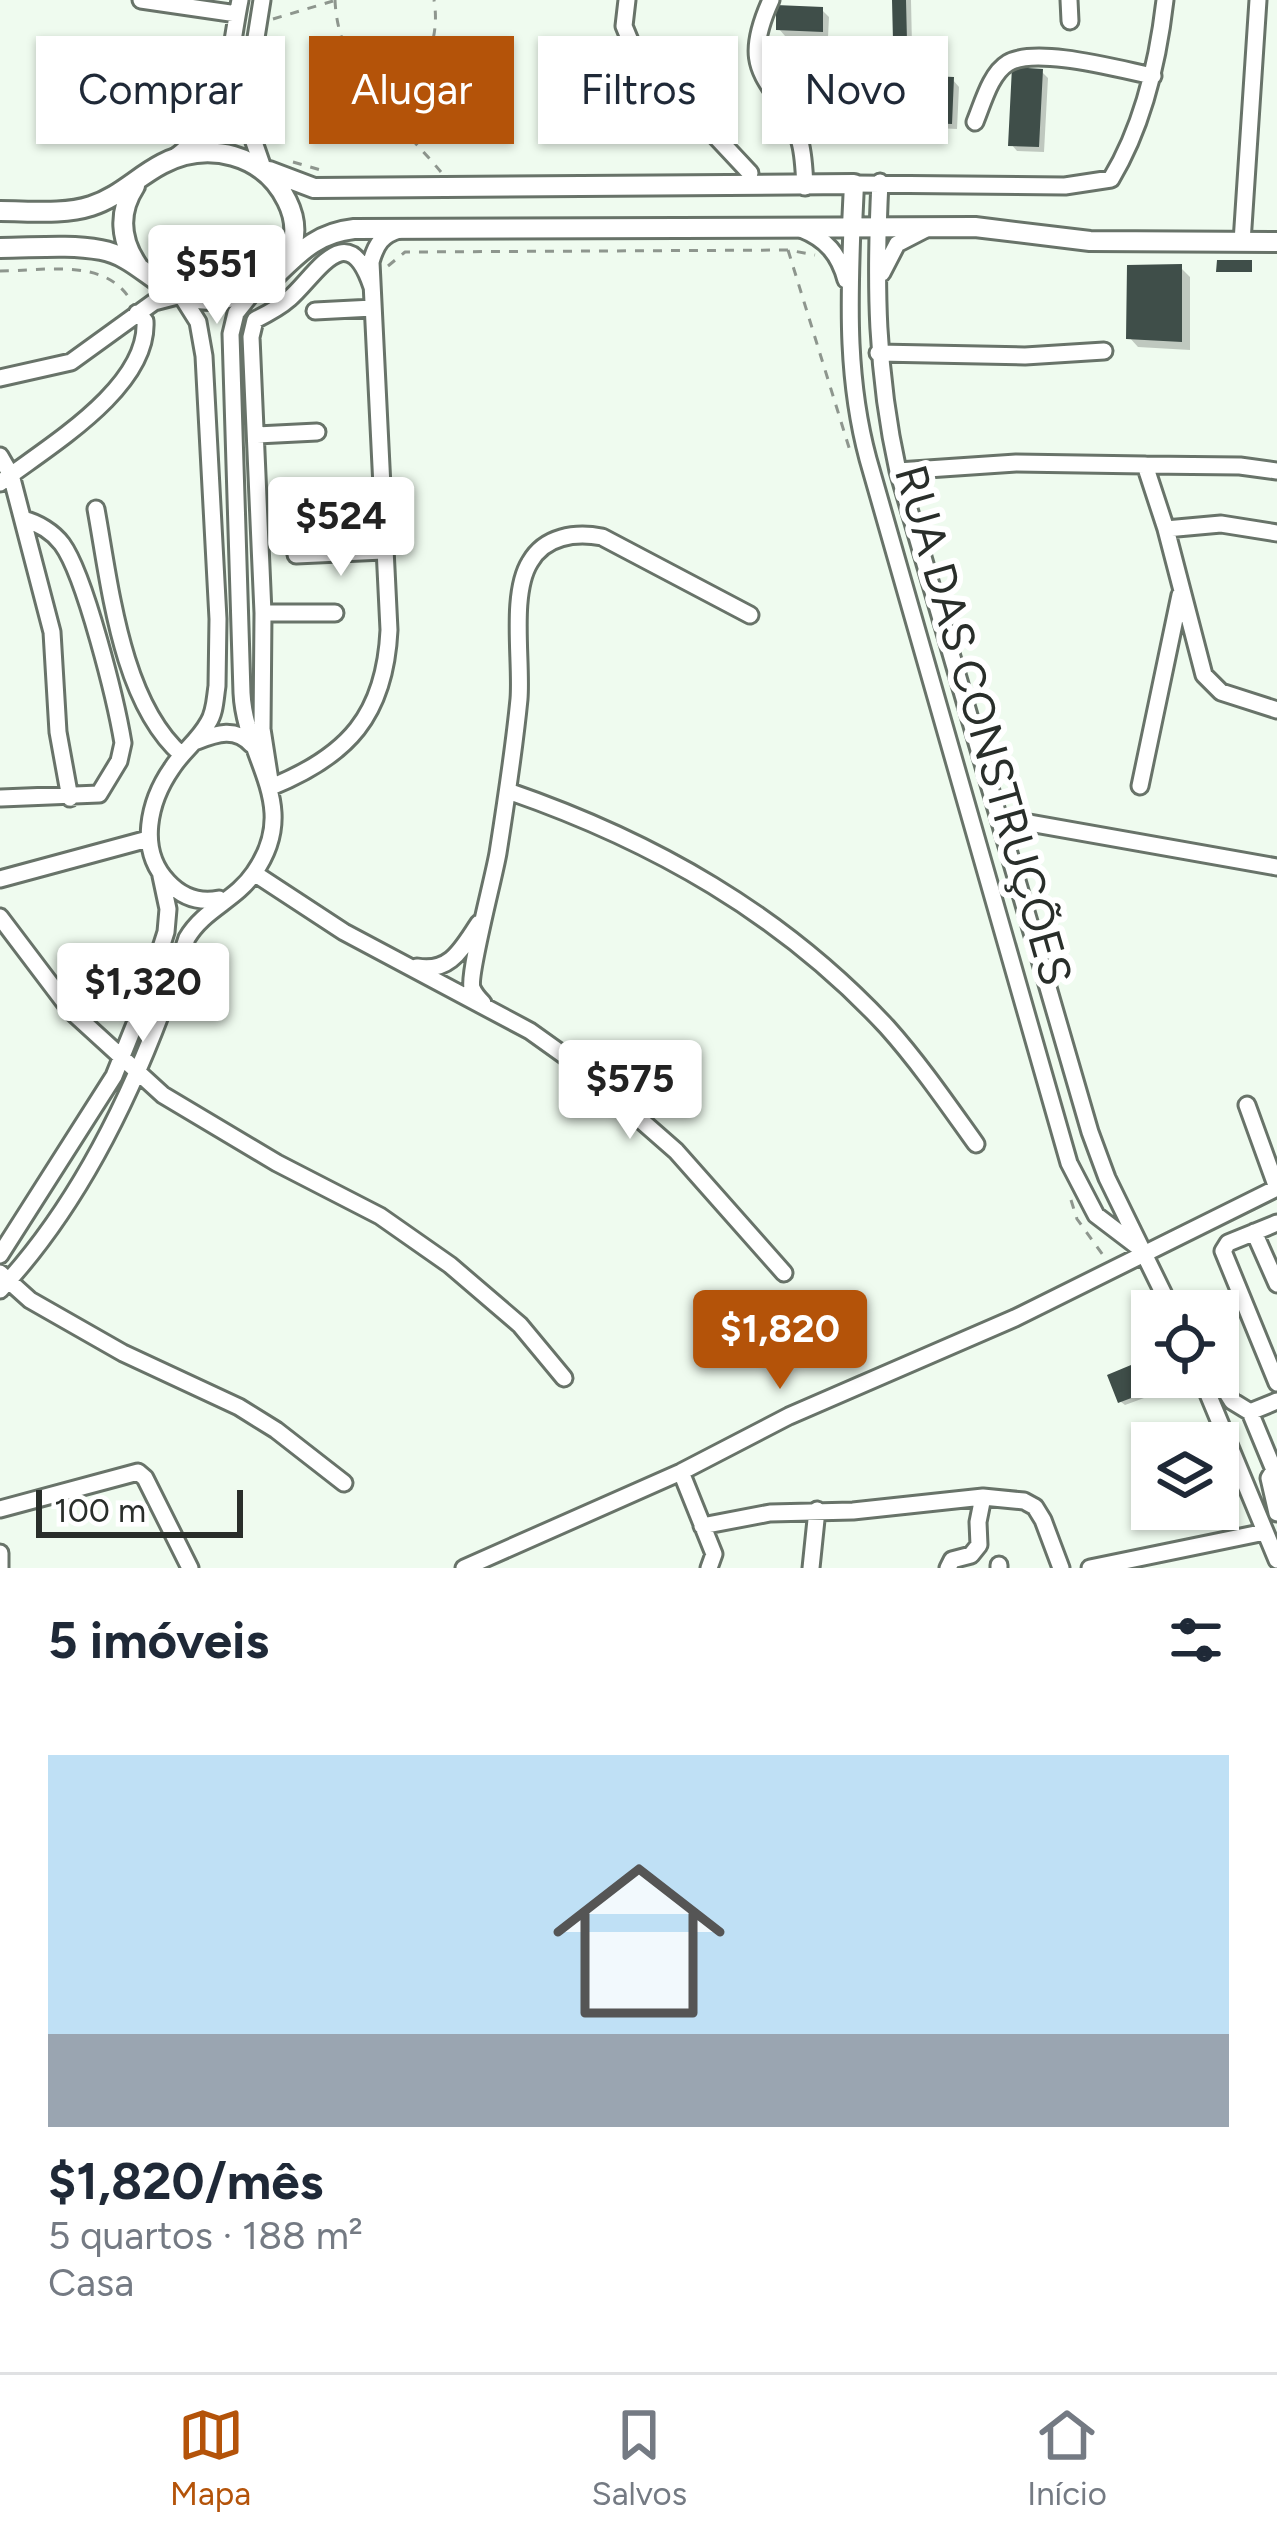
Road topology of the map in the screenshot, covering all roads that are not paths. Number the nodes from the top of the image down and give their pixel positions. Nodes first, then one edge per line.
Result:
1 (140, 0) edge
2 (262, 0) edge
3 (627, 0) edge
4 (771, 0) edge
5 (1069, 0) edge
6 (1165, 0) edge
7 (1258, 0) edge
8 (239, 7) edge
9 (1070, 21) dead end
10 (1153, 76) junction
11 (975, 122) dead end
12 (172, 160) junction
13 (262, 168) junction
14 (750, 173) dead end
15 (142, 178) junction
16 (880, 182) junction
17 (854, 184) junction
18 (806, 187) junction
19 (0, 211) edge
20 (789, 226) junction
21 (852, 227) junction
22 (879, 227) junction
23 (938, 227) junction
24 (402, 229) junction
25 (338, 231) junction
26 (1242, 242) junction
27 (1277, 242) edge
28 (0, 248) edge
29 (371, 262) junction
30 (140, 269) junction
31 (274, 277) junction
32 (252, 293) junction
33 (181, 295) junction
34 (372, 297) junction
35 (849, 301) junction
36 (877, 305) junction
37 (315, 311) dead end
38 (137, 313) junction
39 (1104, 351) dead end
40 (878, 353) junction
41 (0, 378) edge
42 (317, 432) dead end
43 (257, 435) junction
44 (0, 456) edge
45 (1144, 465) junction
46 (898, 471) junction
47 (1277, 471) edge
48 (5, 479) edge
49 (96, 509) dead end
50 (23, 519) junction
51 (1166, 529) junction
52 (1277, 533) edge
53 (383, 551) junction
54 (296, 555) dead end
55 (1182, 588) junction
56 (335, 613) dead end
57 (263, 614) junction
58 (750, 615) dead end
59 (1277, 710) edge
60 (254, 747) junction
61 (188, 748) junction
62 (1140, 785) dead end
63 (271, 787) junction
64 (508, 791) junction
65 (1, 798) edge
66 (70, 798) junction
67 (1001, 818) junction
68 (148, 839) junction
69 (1277, 868) edge
70 (254, 873) junction
71 (160, 874) junction
72 (0, 879) edge
73 (232, 895) junction
74 (488, 911) junction
75 (0, 917) edge
76 (406, 966) junction
77 (483, 1003) junction
78 (121, 1059) junction
79 (138, 1073) junction
80 (1247, 1105) dead end
81 (976, 1144) dead end
82 (1277, 1188) edge
83 (1277, 1223) edge
84 (1254, 1232) junction
85 (1144, 1252) junction
86 (0, 1255) edge
87 (784, 1274) dead end
88 (3, 1282) edge
89 (1277, 1283) edge
90 (1162, 1290) edge
91 (564, 1378) dead end
92 (1277, 1383) edge
93 (1210, 1398) edge
94 (1230, 1398) edge
95 (1277, 1401) edge
96 (1250, 1412) junction
97 (1275, 1469) edge
98 (681, 1472) junction
99 (344, 1484) dead end
100 (983, 1497) junction
101 (0, 1509) edge
102 (817, 1510) junction
103 (1277, 1513) edge
104 (702, 1526) junction
105 (1265, 1532) junction
106 (0, 1553) edge
107 (1277, 1560) edge
108 (500, 1561) edge
109 (1149, 1562) edge
110 (0, 1568) edge
111 (190, 1568) edge
112 (464, 1568) edge
113 (709, 1568) edge
114 (811, 1568) edge
115 (948, 1568) edge
116 (1061, 1568) edge
117 (1090, 1568) edge

1 - 8 street
2 - 13 street
3 - 14 street
4 - 18 street
5 - 9 street
6 - 10 street
7 - 26 street
8 - 12 street
10 - 11 street
10 - 16 street
12 - 13 main road
12 - 15 main road
13 - 18 main road
13 - 31 main road
15 - 19 main road
15 - 30 main road
16 - 17 street
16 - 22 street, RUA DAS CONSTRUÇÕES
17 - 18 main road
17 - 21 main road, RUA DAS CONSTRUÇÕES
20 - 21 main road
20 - 24 main road
20 - 35 street
21 - 22 main road
21 - 35 street, RUA DAS CONSTRUÇÕES
22 - 23 main road
22 - 36 street, RUA DAS CONSTRUÇÕES
23 - 26 main road
23 - 36 street
24 - 25 main road
24 - 29 street
25 - 29 street
25 - 31 main road
26 - 27 main road
28 - 30 main road
29 - 34 street
30 - 33 main road
30 - 38 street
31 - 32 main road
32 - 33 main road
32 - 60 street
33 - 38 street
33 - 61 street
34 - 37 street
34 - 43 street
34 - 53 street
35 - 85 street, RUA DAS CONSTRUÇÕES
36 - 40 street, RUA DAS CONSTRUÇÕES
38 - 41 street
38 - 48 street
39 - 40 street
40 - 46 street, RUA DAS CONSTRUÇÕES
42 - 43 street
43 - 57 street
44 - 48 street
45 - 46 street
45 - 47 street
45 - 51 street
46 - 67 street, RUA DAS CONSTRUÇÕES
48 - 50 street
49 - 61 street
50 - 66 street
50 - 66 street
51 - 52 street
51 - 55 street
53 - 54 street
53 - 63 street
55 - 59 street
55 - 62 street
56 - 57 street
57 - 63 street
58 - 64 street
60 - 61 street
60 - 63 street
61 - 68 street
63 - 70 street
64 - 74 street
64 - 81 street
65 - 66 street
67 - 69 street
67 - 85 street, RUA DAS CONSTRUÇÕES
68 - 71 street
68 - 72 street
70 - 73 street
70 - 76 street
71 - 73 street
71 - 78 street
73 - 79 street
74 - 76 street
74 - 77 street
75 - 78 street
76 - 77 street
77 - 87 street
78 - 79 street
78 - 86 street
79 - 88 street
79 - 91 street
80 - 82 street
82 - 85 street
83 - 84 street
84 - 89 street
84 - 92 street
85 - 90 street, RUA DAS CONSTRUÇÕES
85 - 98 street
88 - 99 street
93 - 105 street
94 - 96 street
95 - 96 street
96 - 97 street
97 - 103 street
98 - 104 street
98 - 108 street
100 - 102 street
100 - 115 street
100 - 116 street
101 - 111 street
102 - 104 street
102 - 114 street
104 - 113 street
105 - 107 street
105 - 109 street
106 - 110 street
108 - 112 street
109 - 117 street

